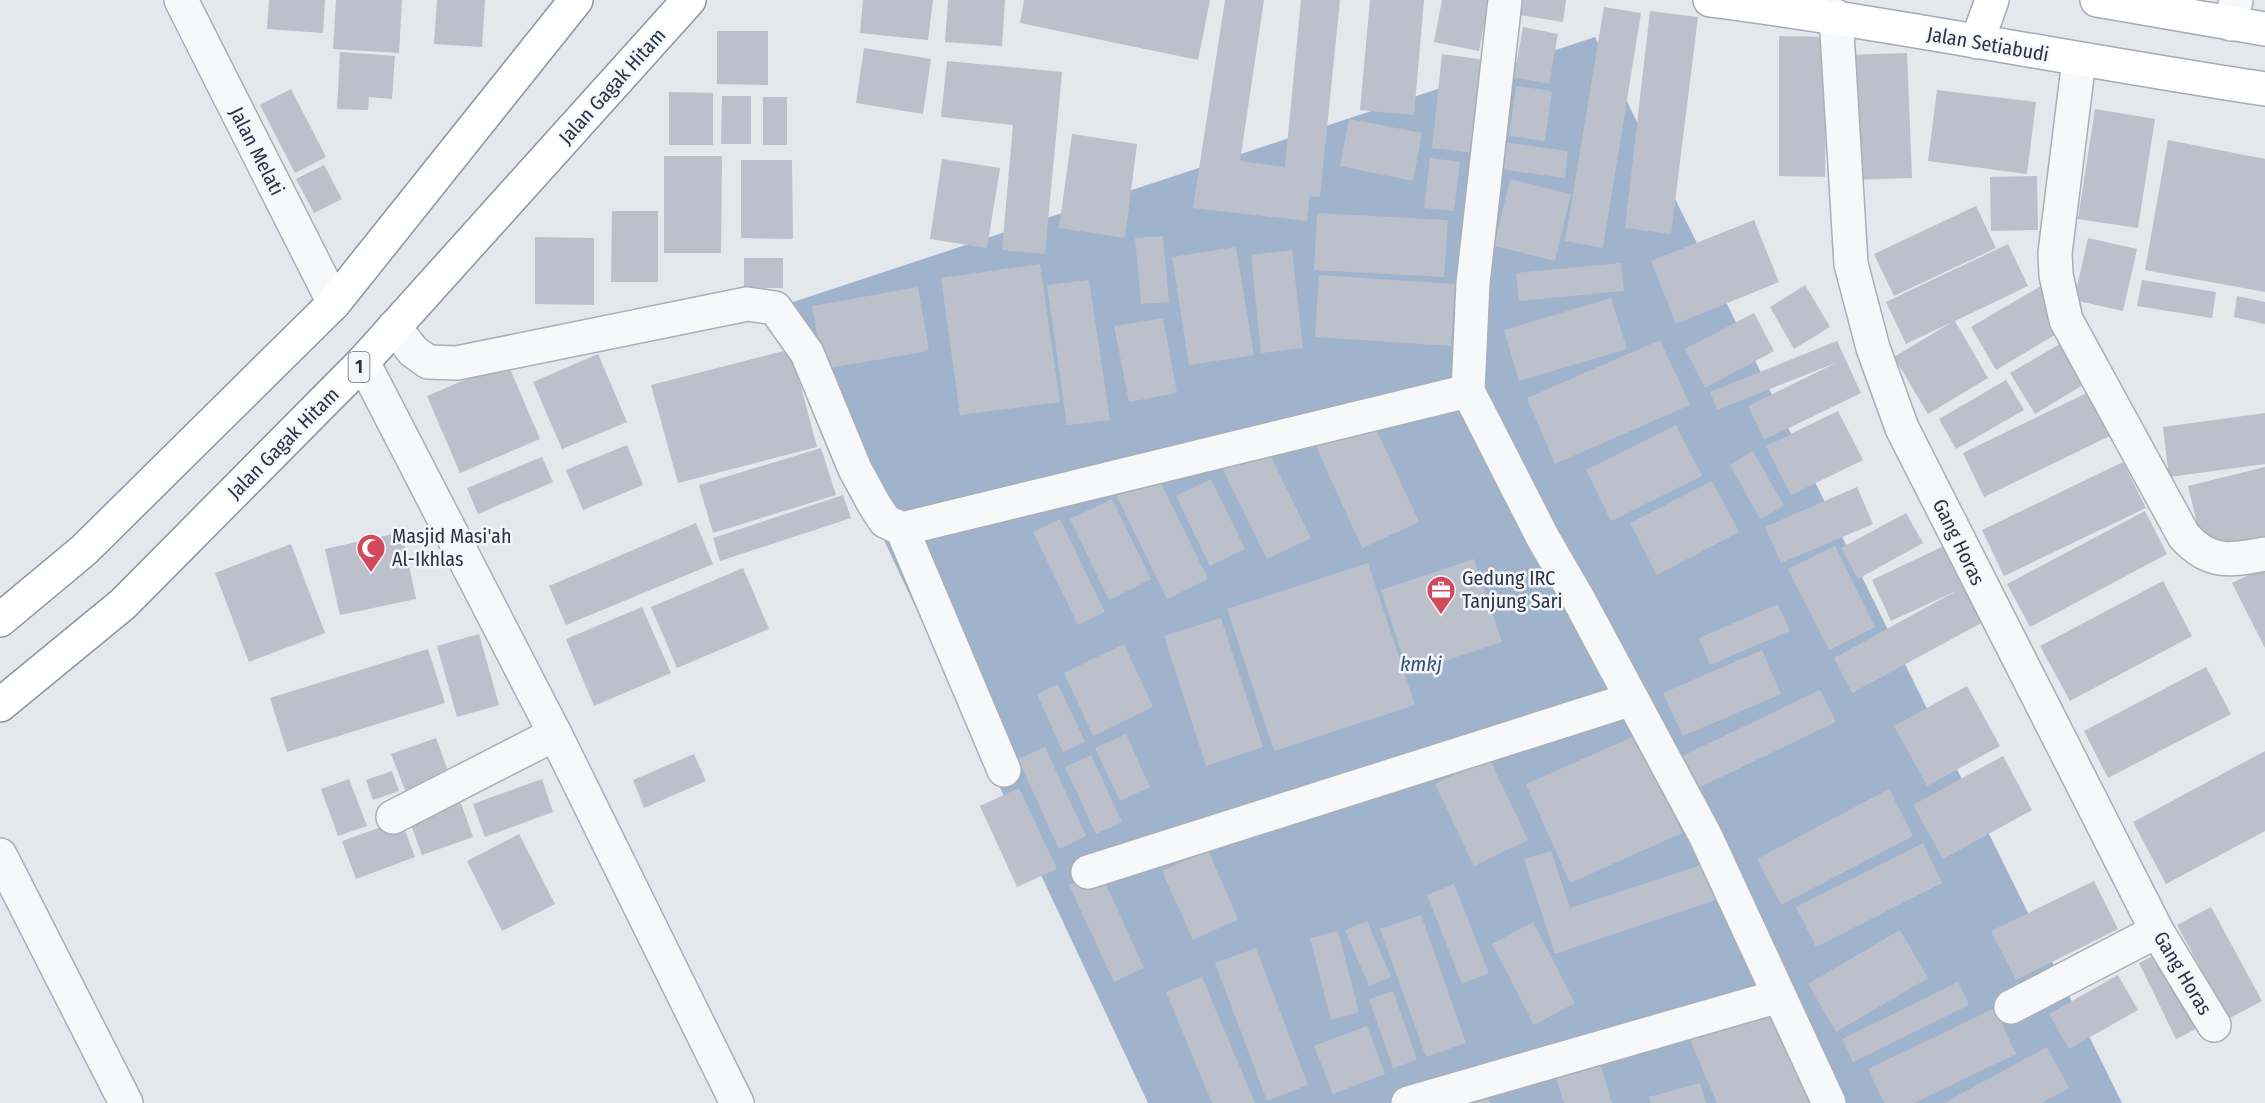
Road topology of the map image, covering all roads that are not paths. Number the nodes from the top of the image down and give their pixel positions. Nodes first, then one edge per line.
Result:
1 (181, 0) edge
2 (576, 0) edge
3 (689, 0) edge
4 (1505, 0) edge
5 (1710, 0) edge
6 (1992, 0) edge
7 (2097, 0) edge
8 (2234, 12) edge
9 (1836, 16) junction
10 (2265, 29) edge
11 (1977, 42) junction
12 (2079, 60) junction
13 (2265, 89) edge
14 (334, 303) junction
15 (394, 327) junction
16 (363, 362) junction
17 (1468, 391) junction
18 (902, 529) junction
19 (2265, 554) edge
20 (0, 620) edge
21 (1632, 699) junction
22 (0, 705) edge
23 (555, 734) junction
24 (1004, 770) dead end
25 (393, 817) dead end
26 (0, 855) edge
27 (1088, 872) dead end
28 (2157, 931) junction
29 (1779, 996) junction
30 (2011, 1007) dead end
31 (2214, 1025) dead end
32 (126, 1103) edge
33 (737, 1103) edge
34 (1407, 1103) edge
35 (1829, 1103) edge

1 - 14 street, Jalan Melati
2 - 14 main road
3 - 15 main road, Jalan Gagak Hitam / 1
4 - 17 street
5 - 9 main road, Jalan Setiabudi
6 - 11 main road
7 - 8 main road
8 - 10 main road
9 - 11 main road, Jalan Setiabudi
9 - 28 street, Gang Horas
11 - 12 main road, Jalan Setiabudi
12 - 13 main road, Jalan Setiabudi
12 - 19 street
14 - 20 main road
15 - 16 main road, Jalan Gagak Hitam / 1
15 - 18 street
16 - 22 main road, Jalan Gagak Hitam / 1
16 - 23 street
17 - 18 street
17 - 21 street
18 - 24 street
21 - 27 street
21 - 29 street
23 - 25 street
23 - 33 street
26 - 32 street
28 - 30 street
28 - 31 street, Gang Horas
29 - 34 street
29 - 35 street

